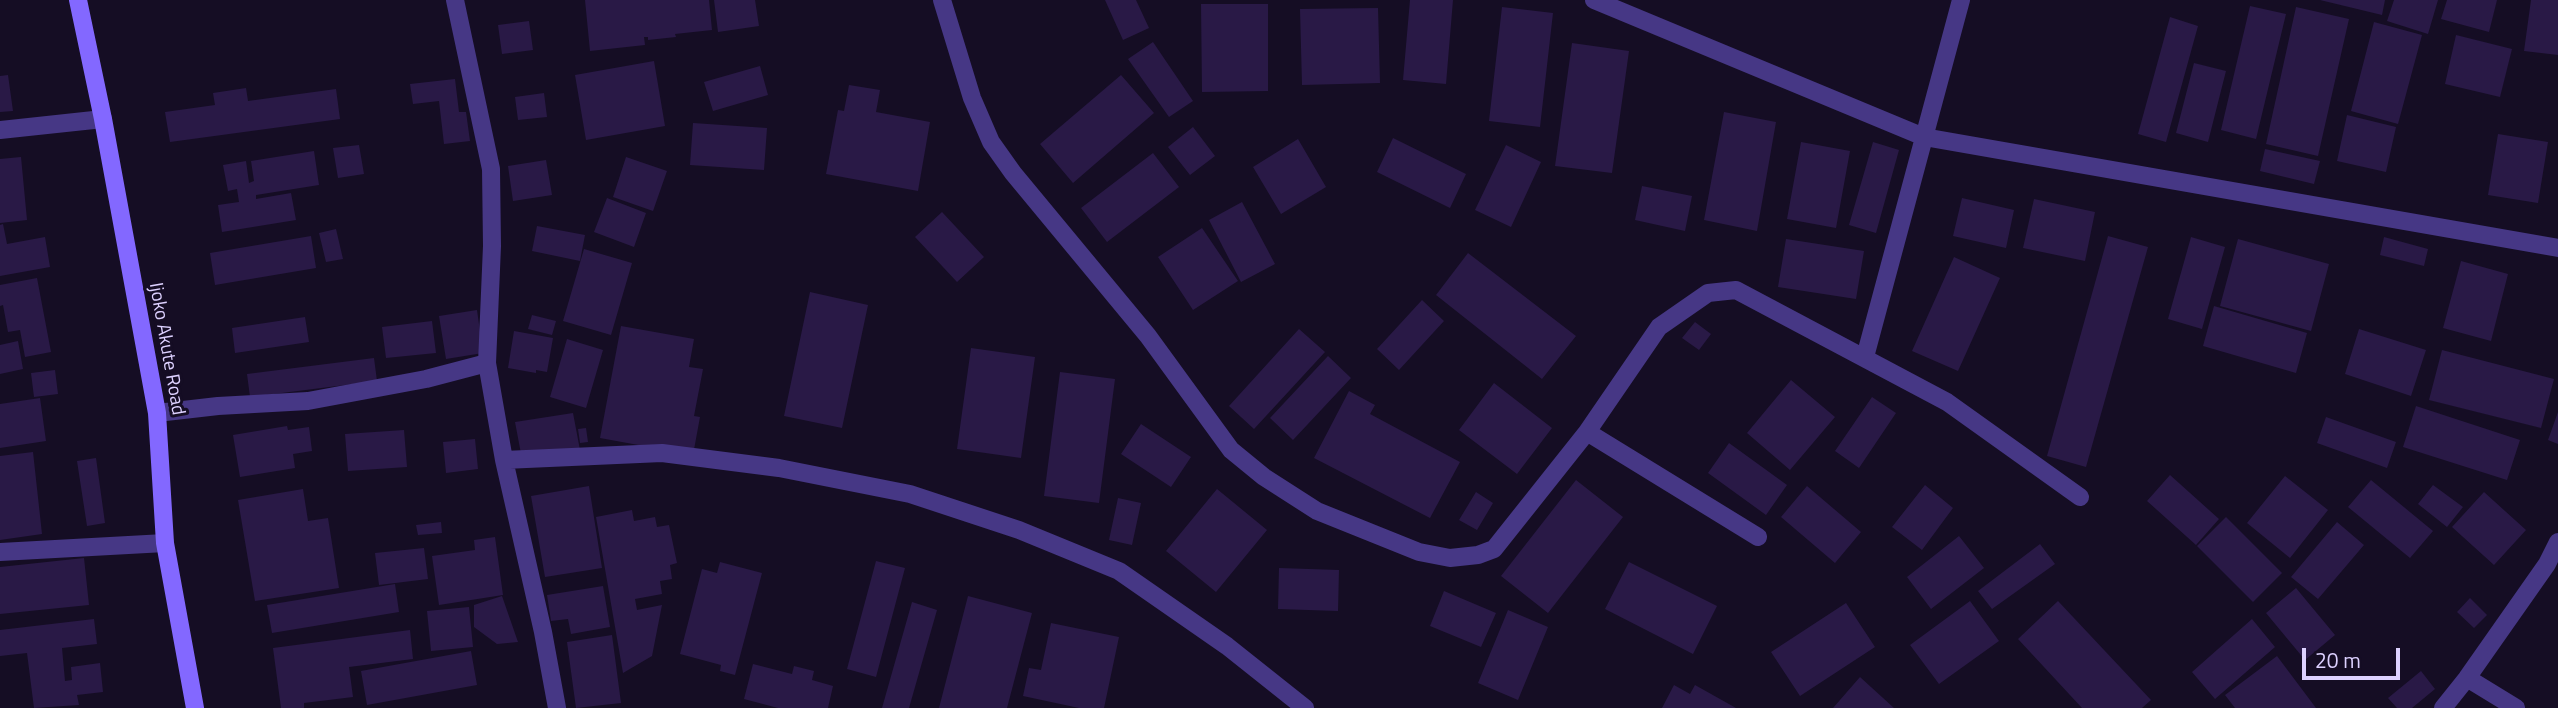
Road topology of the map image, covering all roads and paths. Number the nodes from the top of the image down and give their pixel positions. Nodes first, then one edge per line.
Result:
1 (78, 0) edge
2 (456, 0) edge
3 (942, 0) edge
4 (1594, 0) edge
5 (1961, 0) edge
6 (103, 119) junction
7 (0, 130) edge
8 (1924, 137) junction
9 (2558, 248) edge
10 (1865, 357) junction
11 (487, 363) junction
12 (157, 413) junction
13 (1587, 432) junction
14 (504, 460) junction
15 (2080, 497) dead end
16 (1758, 537) dead end
17 (165, 542) junction
18 (2558, 542) edge
19 (0, 552) edge
20 (2467, 678) junction
21 (195, 708) edge
22 (557, 708) edge
23 (1305, 708) edge
24 (2443, 708) edge
25 (2516, 708) edge

1 - 6 main road, Ijoko Akute Road
2 - 11 street
3 - 13 street
4 - 8 street
5 - 8 street
6 - 7 street
6 - 12 main road, Ijoko Akute Road
8 - 9 street
8 - 10 street
10 - 13 street
10 - 15 street
11 - 12 street
11 - 14 street
12 - 17 main road, Ijoko Akute Road
13 - 16 street
14 - 22 street
14 - 23 street
17 - 19 street
17 - 21 main road, Ijoko Akute Road
18 - 20 street
20 - 24 street
20 - 25 street

